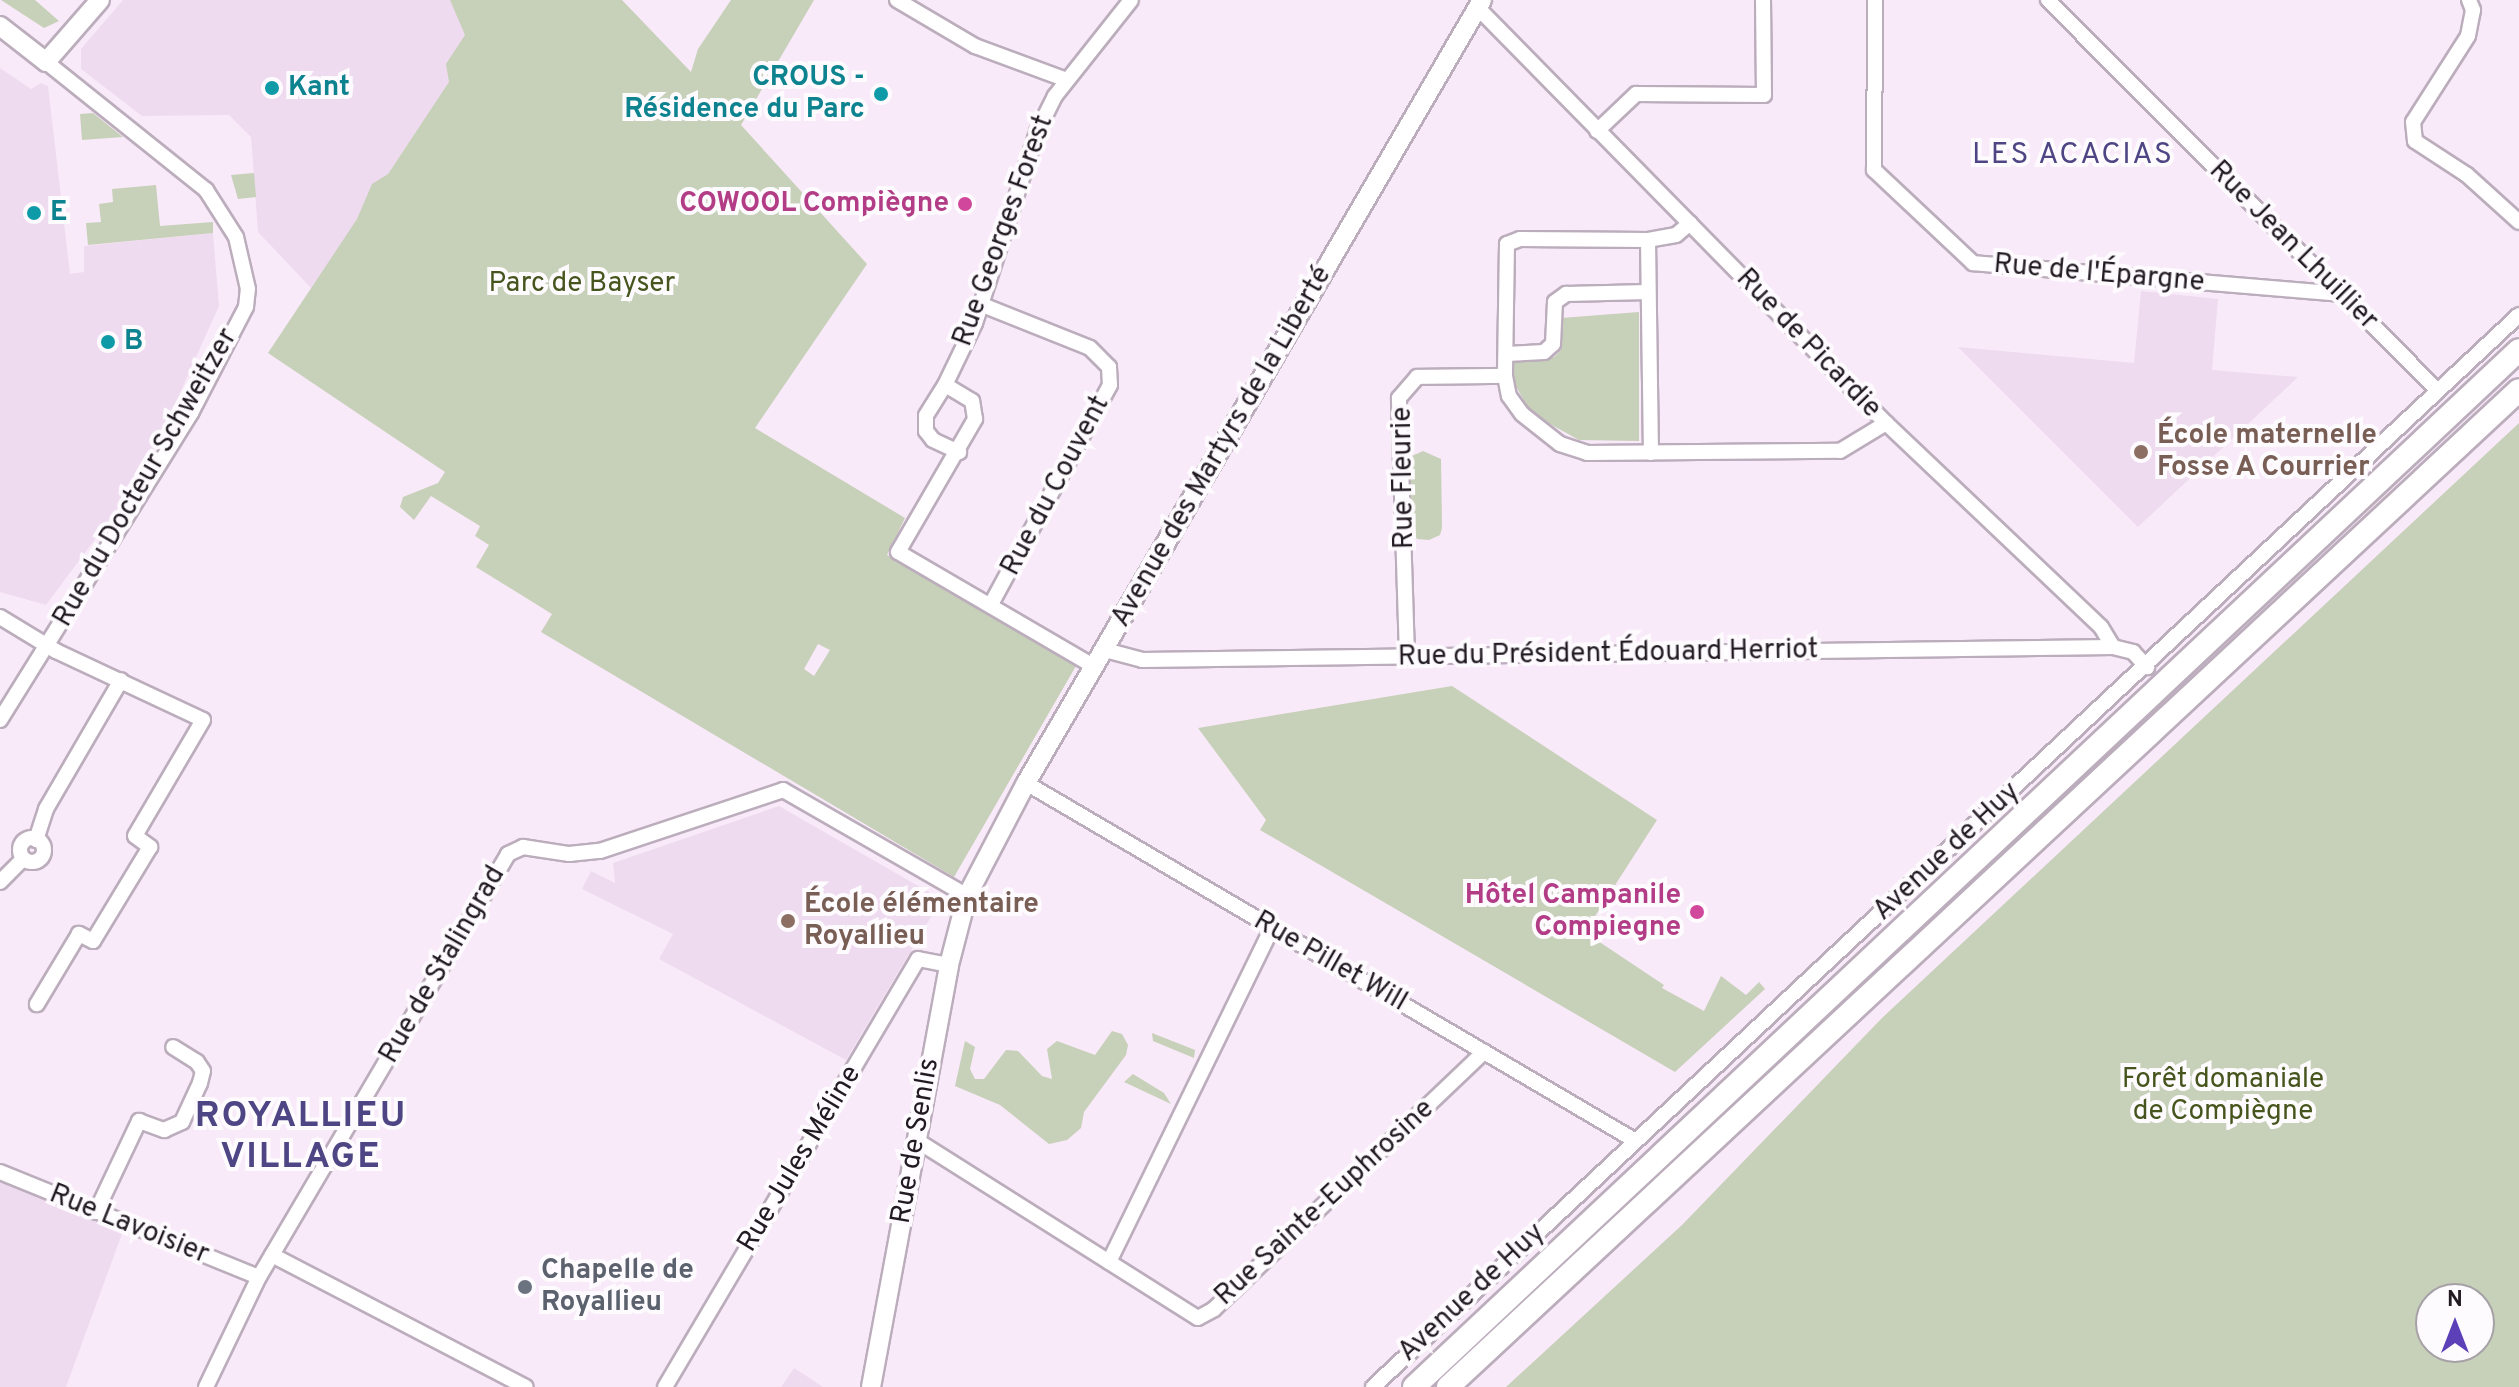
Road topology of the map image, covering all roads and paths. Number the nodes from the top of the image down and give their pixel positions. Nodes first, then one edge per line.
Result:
1 (100, 0) edge
2 (899, 0) edge
3 (1131, 0) edge
4 (1763, 0) edge
5 (1875, 0) edge
6 (2048, 0) edge
7 (2469, 0) edge
8 (1480, 4) edge
9 (0, 26) edge
10 (46, 62) junction
11 (1067, 80) junction
12 (1597, 131) junction
13 (2519, 222) edge
14 (1690, 223) junction
15 (1648, 240) junction
16 (1648, 292) junction
17 (2339, 294) junction
18 (980, 304) junction
19 (2519, 315) edge
20 (2519, 350) edge
21 (1507, 354) junction
22 (1505, 376) junction
23 (945, 385) junction
24 (2437, 390) junction
25 (2519, 390) edge
26 (1886, 423) junction
27 (959, 452) junction
28 (1651, 453) junction
29 (991, 604) junction
30 (0, 617) edge
31 (48, 645) junction
32 (2113, 647) junction
33 (1105, 650) junction
34 (1407, 656) junction
35 (1095, 667) junction
36 (2147, 667) junction
37 (121, 680) junction
38 (0, 720) edge
39 (1026, 783) junction
40 (0, 882) edge
41 (967, 896) junction
42 (1272, 928) junction
43 (949, 965) junction
44 (37, 1004) dead end
45 (173, 1047) dead end
46 (1484, 1052) junction
47 (916, 1140) junction
48 (1634, 1140) junction
49 (0, 1172) edge
50 (96, 1212) junction
51 (272, 1255) junction
52 (1109, 1262) junction
53 (259, 1277) junction
54 (206, 1387) edge
55 (526, 1387) edge
56 (665, 1387) edge
57 (871, 1387) edge
58 (1373, 1387) edge
59 (1414, 1387) edge
60 (1448, 1387) edge

1 - 10 street
2 - 11 street
3 - 11 street, Rue Georges Forest
4 - 12 street
5 - 17 street, Rue de l'Épargne
6 - 17 street, Rue Jean Lhuillier
7 - 13 street
8 - 12 street, Rue de Picardie
8 - 33 street, Avenue des Martyrs de la Liberté
9 - 10 street
10 - 31 street, Rue du Docteur Schweitzer
11 - 18 street, Rue Georges Forest
12 - 14 street, Rue de Picardie
14 - 15 street
14 - 26 street, Rue de Picardie
15 - 16 street
15 - 21 street
16 - 21 street
16 - 28 street
17 - 24 street, Rue Jean Lhuillier
18 - 23 street, Rue Georges Forest
18 - 29 street, Rue du Couvent
19 - 24 street, Avenue de Huy
20 - 59 main road
21 - 22 street
22 - 28 street
22 - 34 street, Rue Fleurie
23 - 27 street
23 - 27 street, Rue Georges Forest
24 - 36 street, Avenue de Huy
25 - 60 main road
26 - 28 street
26 - 32 street, Rue de Picardie
27 - 29 street
29 - 35 street
30 - 31 street
31 - 37 street
31 - 38 street, Rue du Docteur Schweitzer
32 - 34 street, Rue du Président Édouard Herriot
32 - 36 street, Rue de Picardie
33 - 34 street, Rue du Président Édouard Herriot
33 - 35 street, Avenue des Martyrs de la Liberté
35 - 39 street, Avenue des Martyrs de la Liberté
36 - 48 street, Avenue de Huy
37 - 40 street
37 - 44 street
39 - 41 street, Avenue des Martyrs de la Liberté
39 - 42 street, Rue Pillet Will
41 - 43 street, Rue de Senlis
41 - 51 street, Rue de Stalingrad
42 - 46 street, Rue Pillet Will
42 - 52 street
43 - 47 street, Rue de Senlis
43 - 56 street, Rue Jules Méline
45 - 50 street
46 - 48 street, Rue Pillet Will
46 - 52 street, Rue Sainte-Euphrosine
47 - 52 street, Rue Sainte-Euphrosine
47 - 57 street, Rue de Senlis
48 - 58 street, Avenue de Huy
49 - 50 street, Rue Lavoisier
50 - 53 street, Rue Lavoisier
51 - 53 street, Rue de Stalingrad
51 - 55 street
53 - 54 street, Rue de Stalingrad

